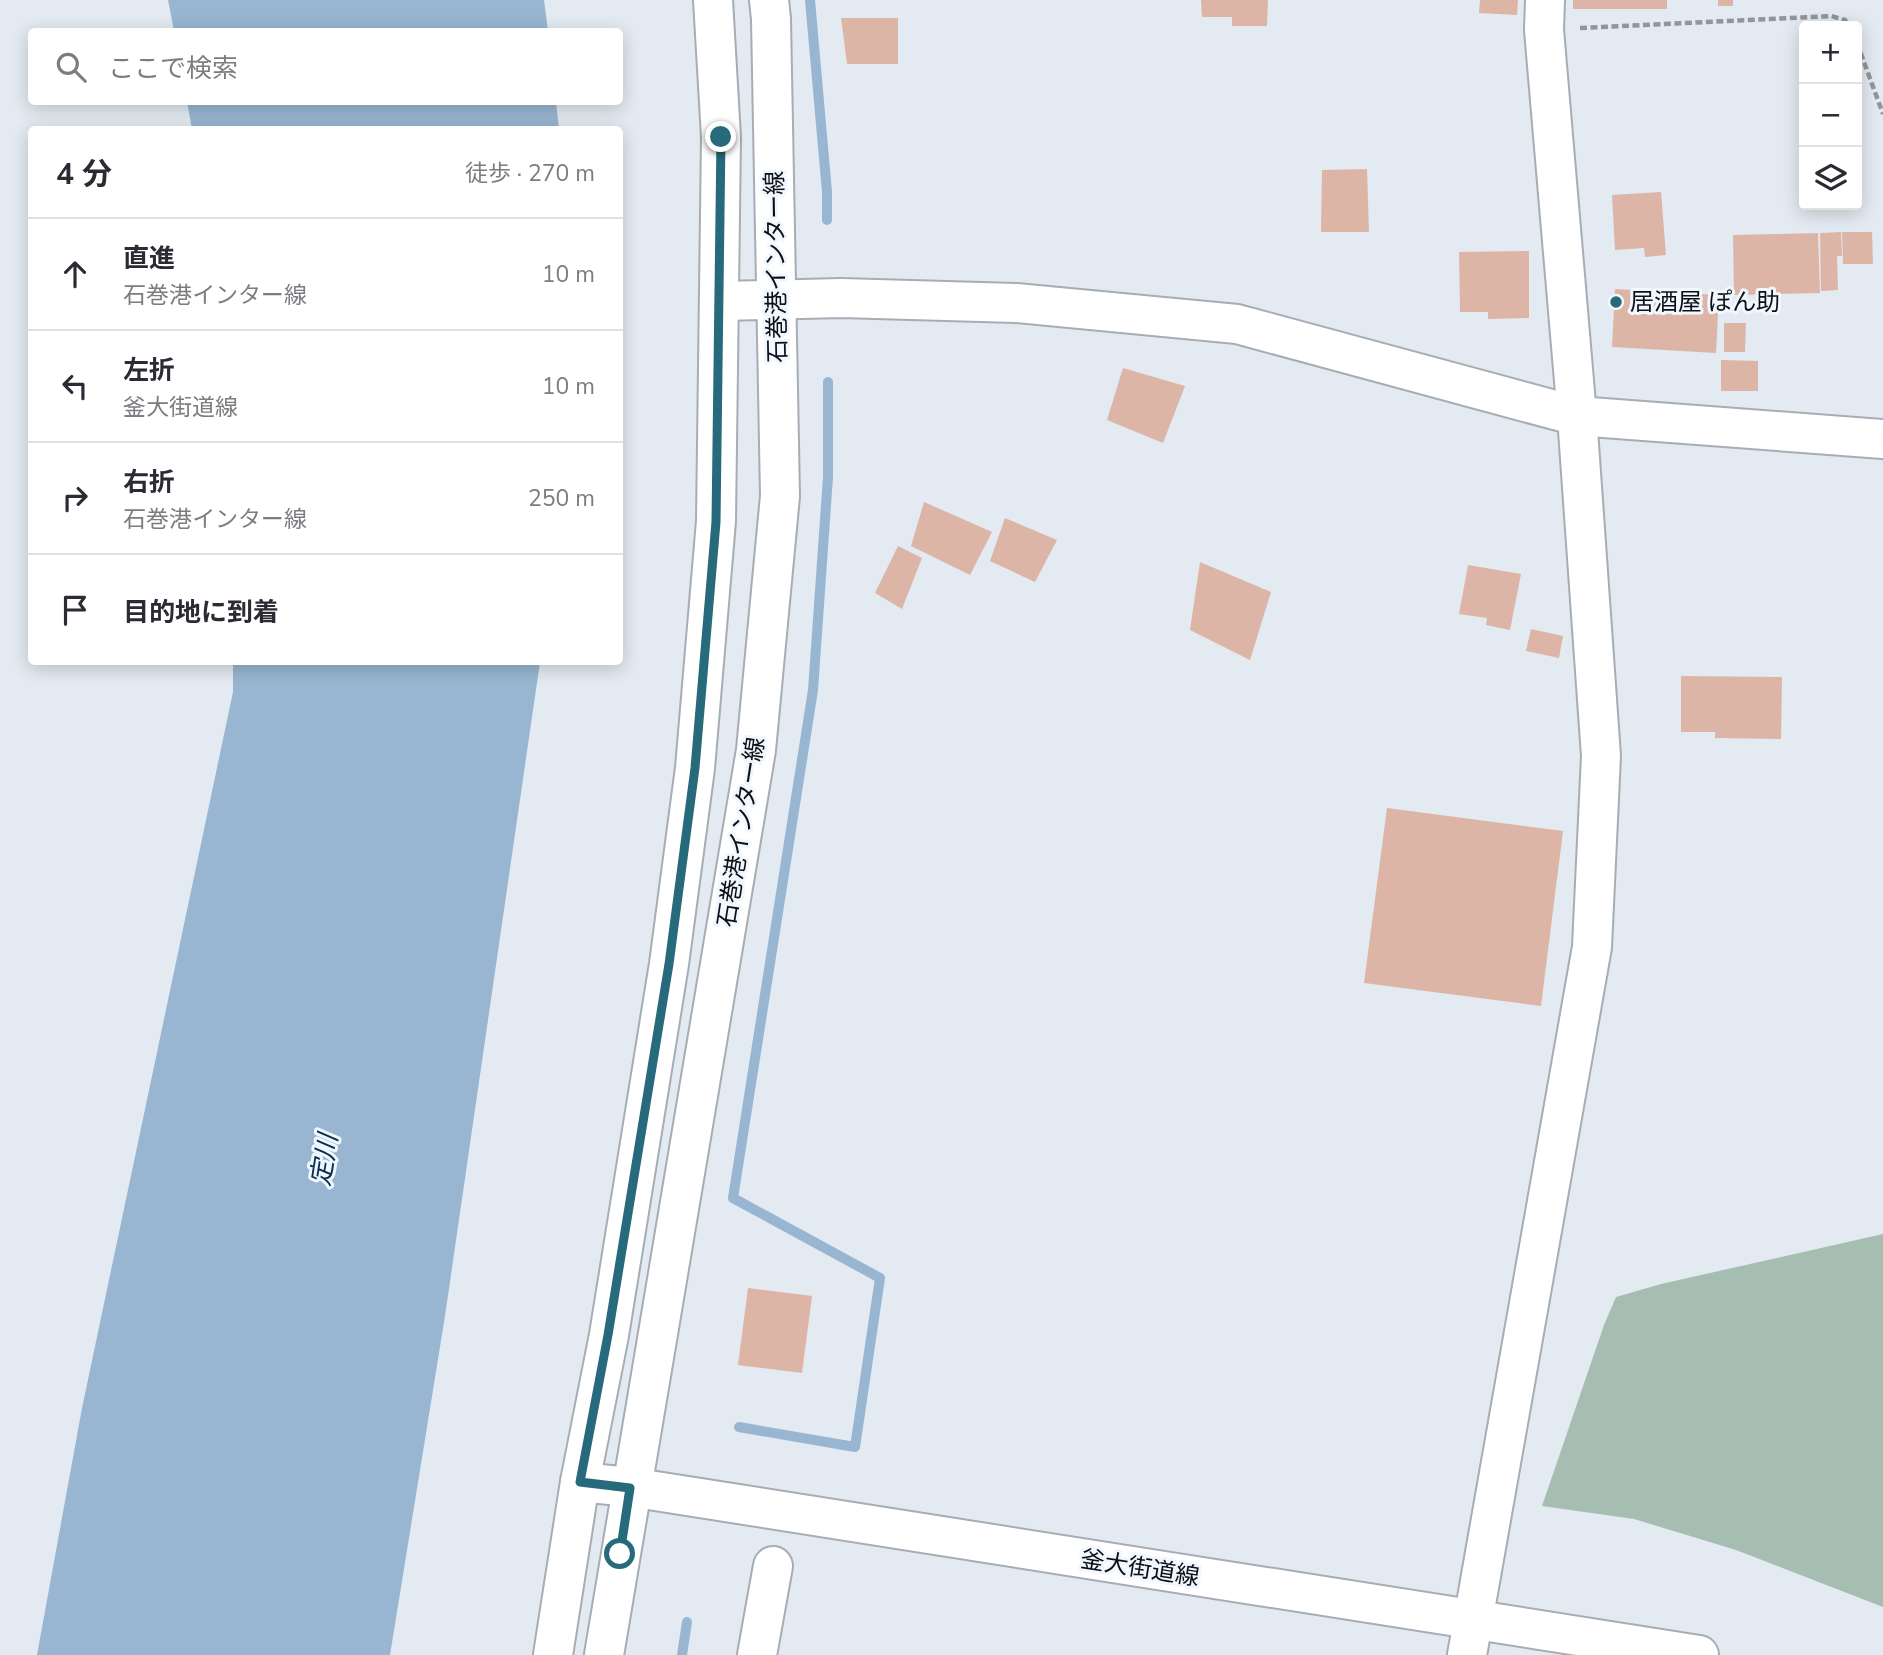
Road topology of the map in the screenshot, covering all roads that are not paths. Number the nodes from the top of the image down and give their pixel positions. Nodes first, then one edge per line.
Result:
1 (713, 0) edge
2 (769, 0) edge
3 (1544, 15) edge
4 (720, 301) junction
5 (777, 301) junction
6 (1577, 416) junction
7 (1883, 439) edge
8 (580, 1482) junction
9 (630, 1488) junction
10 (773, 1566) dead end
11 (1471, 1638) edge
12 (553, 1655) edge
13 (604, 1655) edge
14 (757, 1655) edge
15 (1699, 1655) edge

1 - 4 street
2 - 5 street, 石巻港インター線
3 - 6 street
4 - 5 street
4 - 8 street
5 - 6 street
5 - 9 street, 石巻港インター線
6 - 7 street
6 - 11 street
8 - 9 street, 釜大街道線
8 - 12 street
9 - 11 street, 釜大街道線
9 - 13 street, 石巻港インター線
10 - 14 street
11 - 15 street, 釜大街道線

